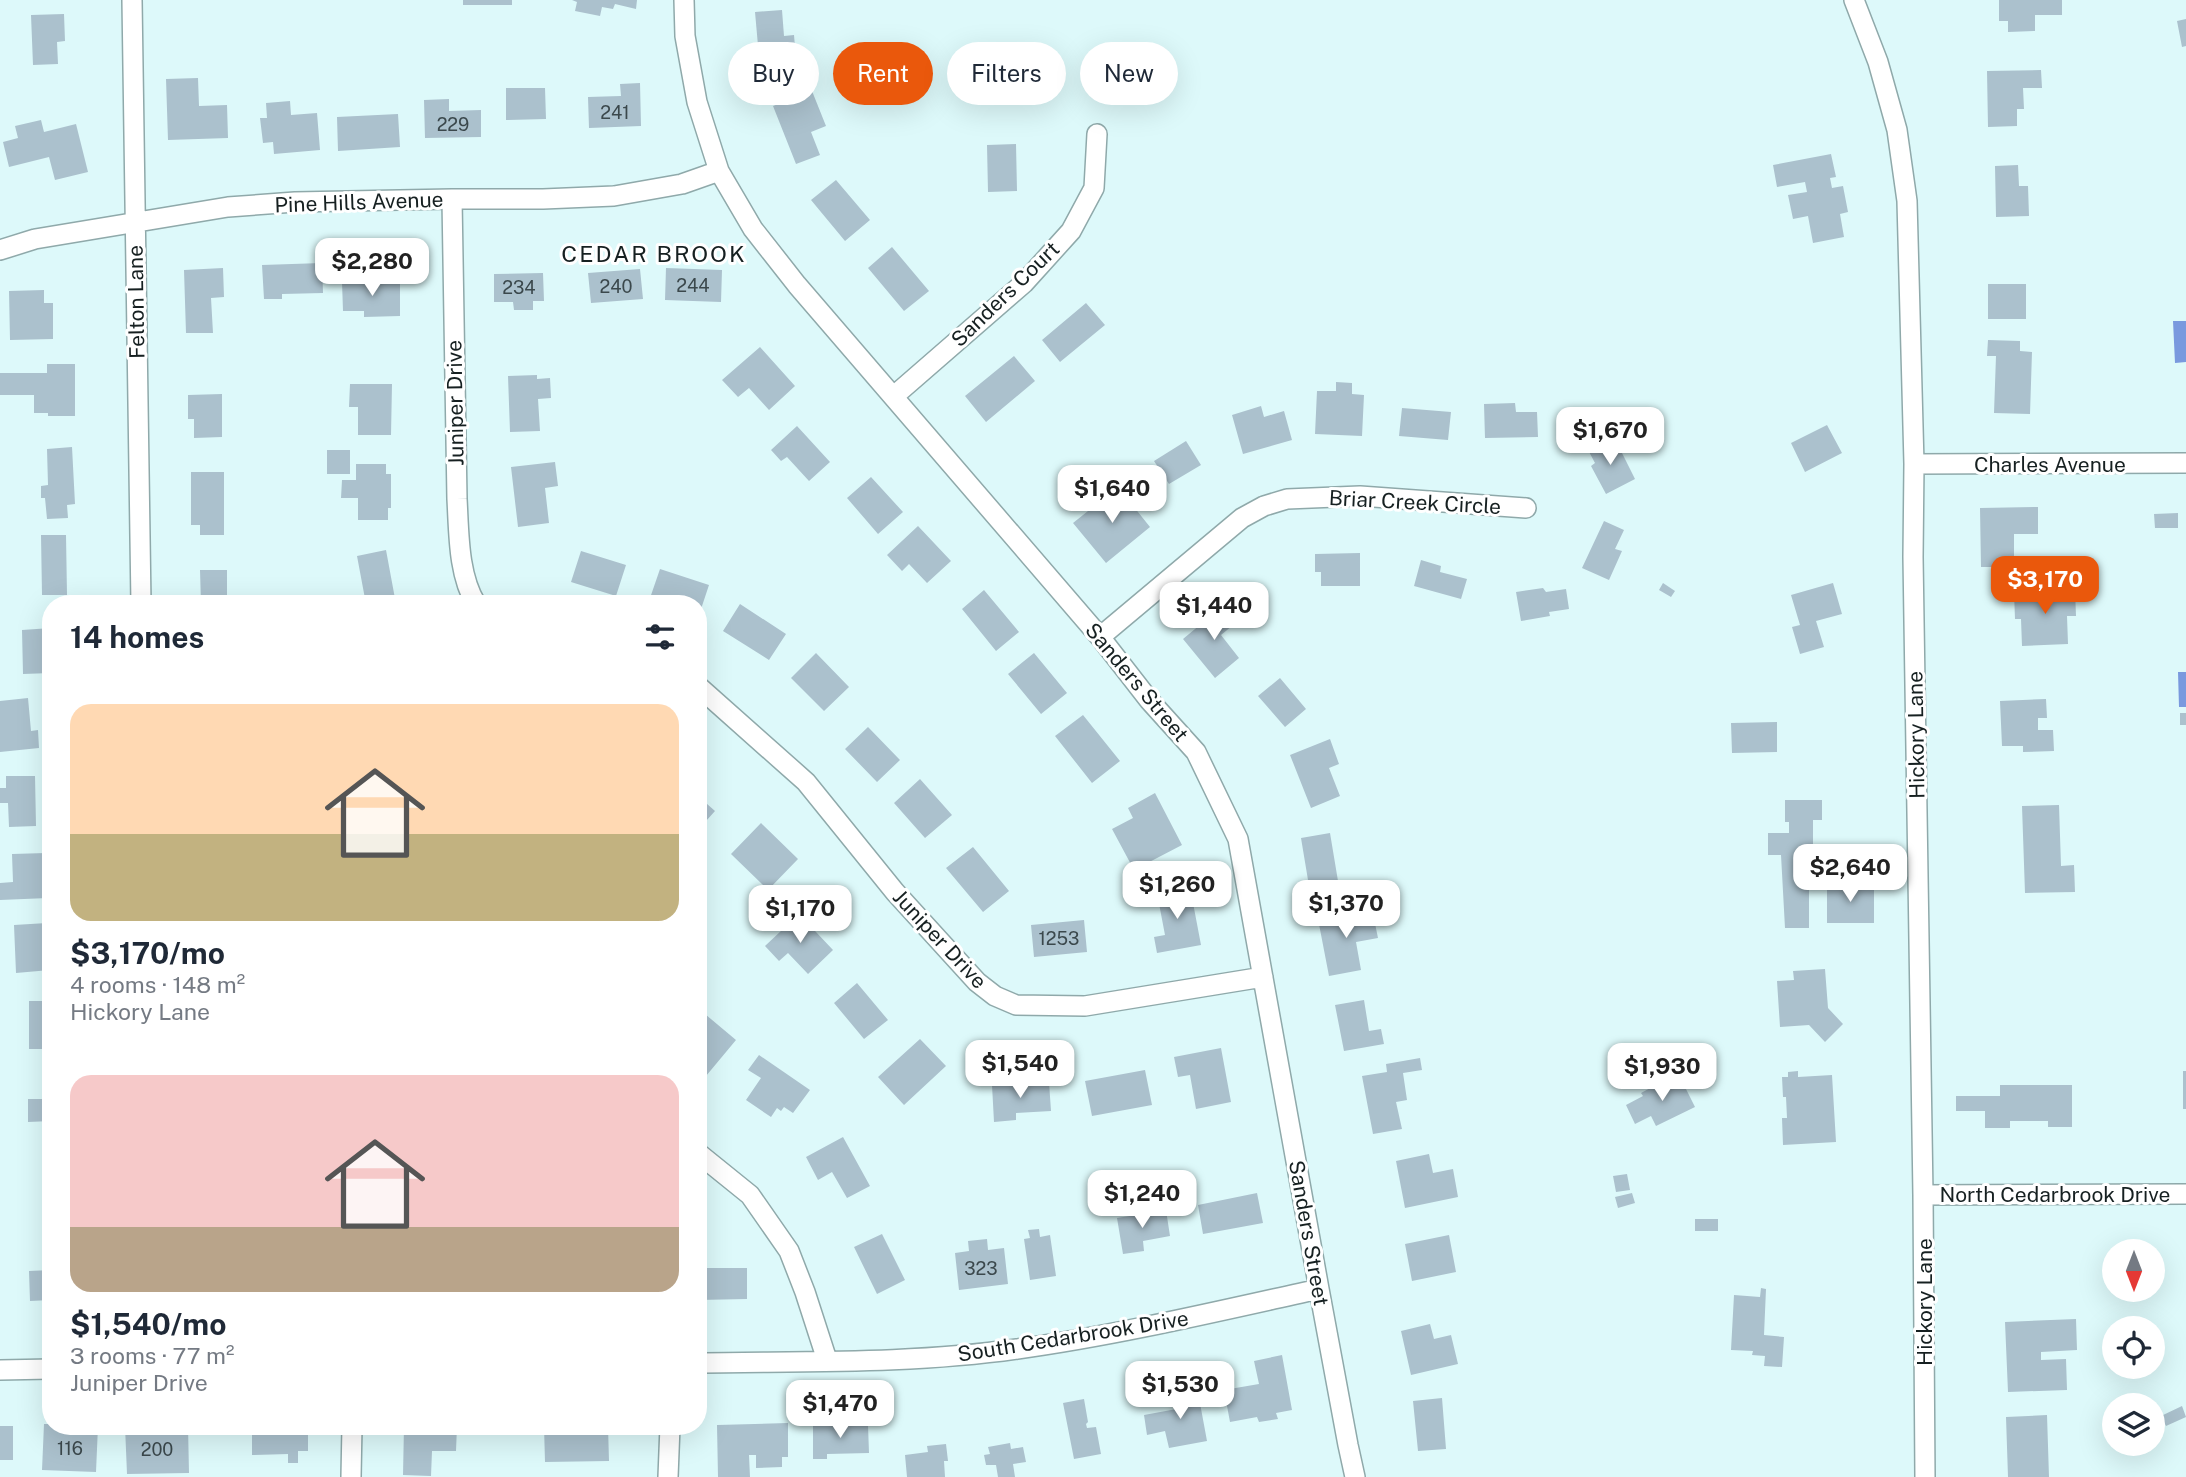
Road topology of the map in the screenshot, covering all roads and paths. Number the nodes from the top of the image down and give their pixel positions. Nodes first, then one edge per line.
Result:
1 (132, 0) edge
2 (684, 0) edge
3 (1854, 0) edge
4 (1097, 134) dead end
5 (719, 170) junction
6 (452, 199) junction
7 (135, 222) junction
8 (0, 250) edge
9 (894, 396) junction
10 (2186, 463) edge
11 (1914, 464) junction
12 (1526, 508) dead end
13 (141, 595) edge
14 (471, 595) edge
15 (1100, 637) junction
16 (707, 694) edge
17 (1263, 977) junction
18 (707, 1160) edge
19 (2186, 1194) edge
20 (1923, 1195) junction
21 (1319, 1289) junction
22 (827, 1360) junction
23 (707, 1363) edge
24 (42, 1369) edge
25 (0, 1370) edge
26 (352, 1435) edge
27 (670, 1435) edge
28 (351, 1477) edge
29 (668, 1477) edge
30 (1356, 1477) edge
31 (1925, 1477) edge

1 - 7 street, Felton Lane
2 - 5 street, Sanders Street
3 - 11 street, Hickory Lane
4 - 9 street, Sanders Court
5 - 6 street, Pine Hills Avenue
5 - 9 street, Sanders Street
6 - 7 street, Pine Hills Avenue
6 - 14 street, Juniper Drive
7 - 8 street, Pine Hills Avenue
7 - 13 street, Felton Lane
9 - 15 street, Sanders Street
10 - 11 street, Charles Avenue
11 - 20 street, Hickory Lane
12 - 15 street, Briar Creek Circle
15 - 17 street, Sanders Street
16 - 17 street, Juniper Drive
17 - 21 street, Sanders Street
18 - 22 street
19 - 20 street, North Cedarbrook Drive
20 - 31 street, Hickory Lane
21 - 22 street, South Cedarbrook Drive
21 - 30 street, Sanders Street
22 - 23 street, South Cedarbrook Drive
24 - 25 street
26 - 28 street
27 - 29 street

